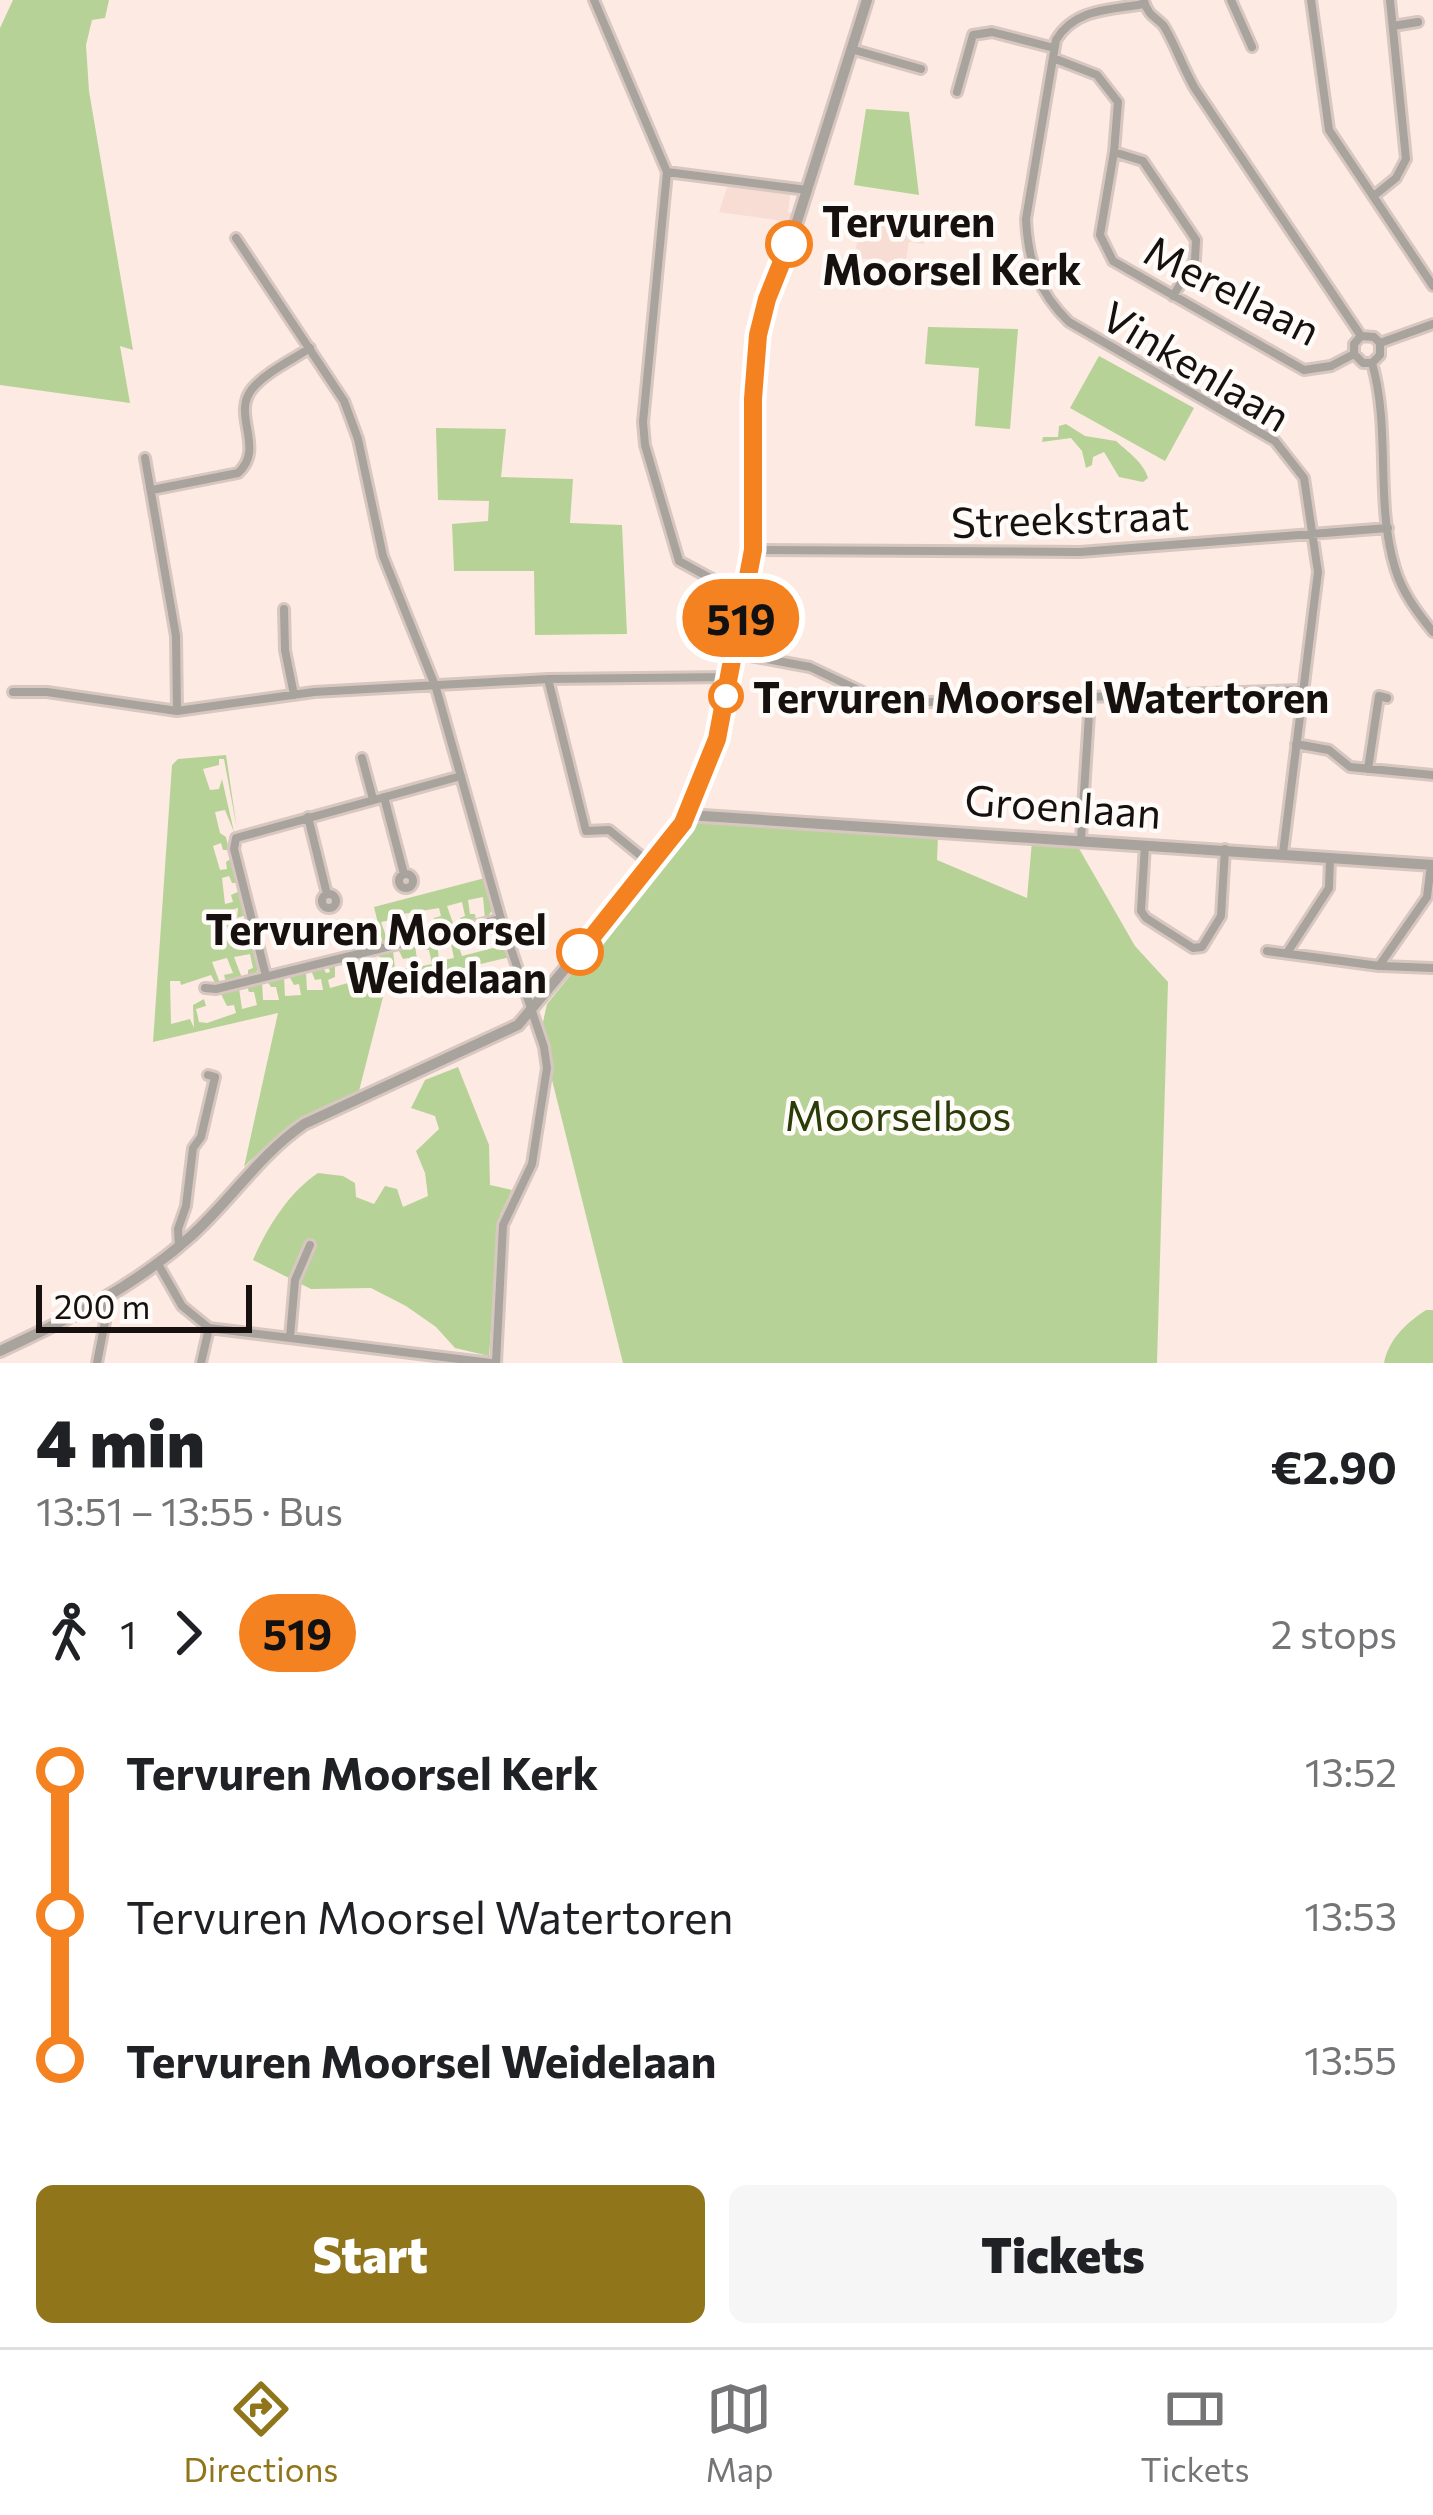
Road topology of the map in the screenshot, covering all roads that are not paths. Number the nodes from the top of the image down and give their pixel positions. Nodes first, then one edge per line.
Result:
1 (594, 0) edge
2 (867, 0) edge
3 (1231, 0) edge
4 (1310, 0) edge
5 (1390, 0) edge
6 (1144, 2) edge
7 (1418, 22) dead end
8 (1393, 26) junction
9 (1252, 47) dead end
10 (851, 50) junction
11 (1054, 53) junction
12 (921, 69) dead end
13 (957, 92) dead end
14 (1114, 152) junction
15 (667, 172) junction
16 (807, 190) junction
17 (1374, 196) junction
18 (236, 238) dead end
19 (1433, 286) edge
20 (1173, 296) junction
21 (1433, 324) edge
22 (1361, 336) junction
23 (1380, 343) junction
24 (310, 348) junction
25 (1354, 354) junction
26 (1372, 363) junction
27 (145, 458) dead end
28 (152, 490) junction
29 (1388, 528) junction
30 (1315, 534) junction
31 (753, 550) junction
32 (745, 597) junction
33 (284, 609) dead end
34 (1433, 632) edge
35 (734, 653) junction
36 (730, 677) junction
37 (548, 679) junction
38 (436, 688) junction
39 (1302, 690) junction
40 (13, 692) dead end
41 (294, 695) junction
42 (1387, 698) dead end
43 (1090, 699) junction
44 (177, 711) junction
45 (1296, 744) junction
46 (362, 758) dead end
47 (1368, 769) junction
48 (1433, 775) edge
49 (460, 776) junction
50 (384, 796) junction
51 (373, 800) junction
52 (688, 815) junction
53 (308, 817) junction
54 (1081, 839) junction
55 (1144, 844) junction
56 (1225, 849) junction
57 (1283, 853) junction
58 (1330, 856) junction
59 (652, 865) junction
60 (1432, 865) edge
61 (404, 874) dead end
62 (327, 893) dead end
63 (501, 919) junction
64 (1268, 951) dead end
65 (1286, 953) junction
66 (1379, 966) junction
67 (1433, 968) edge
68 (266, 976) junction
69 (205, 988) dead end
70 (532, 1010) junction
71 (208, 1075) dead end
72 (310, 1245) dead end
73 (179, 1246) junction
74 (158, 1264) junction
75 (102, 1302) junction
76 (209, 1328) junction
77 (290, 1337) junction
78 (0, 1351) edge
79 (97, 1363) edge
80 (201, 1363) edge
81 (494, 1363) edge

1 - 15 street
2 - 10 street
3 - 9 street
4 - 17 street
5 - 8 street
6 - 11 street
6 - 22 street
7 - 8 street
8 - 17 street
10 - 12 street
10 - 16 street
11 - 13 street
11 - 14 street, Merellaan
11 - 30 street, Vinkenlaan
14 - 20 street, Merellaan
14 - 20 street
15 - 16 street
15 - 32 street
16 - 31 street
17 - 19 street
18 - 24 street
20 - 25 street, Merellaan
21 - 23 street
22 - 23 street
22 - 25 street
23 - 26 street
24 - 28 street
24 - 38 street
25 - 26 street
26 - 29 street
27 - 28 street
28 - 44 street
29 - 30 street, Streekstraat
29 - 34 street
30 - 31 street, Streekstraat
30 - 39 street, Vinkenlaan
31 - 32 street
32 - 35 street
33 - 41 street
35 - 36 street
35 - 43 street
36 - 37 street
36 - 52 street
37 - 38 street
37 - 59 street
38 - 41 street
38 - 49 street
39 - 43 street
39 - 45 street, Vinkenlaan
40 - 44 street
41 - 44 street
42 - 47 street
43 - 54 street
45 - 47 street
45 - 57 street, Vinkenlaan
46 - 51 street
47 - 48 street
49 - 50 street
49 - 63 street
50 - 51 street
50 - 61 street
51 - 53 street
52 - 54 street, Groenlaan
52 - 59 street
53 - 62 street
53 - 68 street
54 - 55 street, Groenlaan
55 - 56 street, Groenlaan
55 - 56 street
56 - 57 street, Groenlaan
57 - 58 street, Groenlaan
58 - 60 street, Groenlaan
58 - 65 street
59 - 70 street
60 - 66 street
63 - 68 street
63 - 70 street
64 - 65 street
65 - 66 street
66 - 67 street
68 - 69 street
70 - 73 street
70 - 81 street
71 - 73 street
72 - 77 street
73 - 74 street
74 - 75 street
74 - 76 street
75 - 78 street
75 - 79 street
76 - 77 street
76 - 80 street
77 - 81 street

